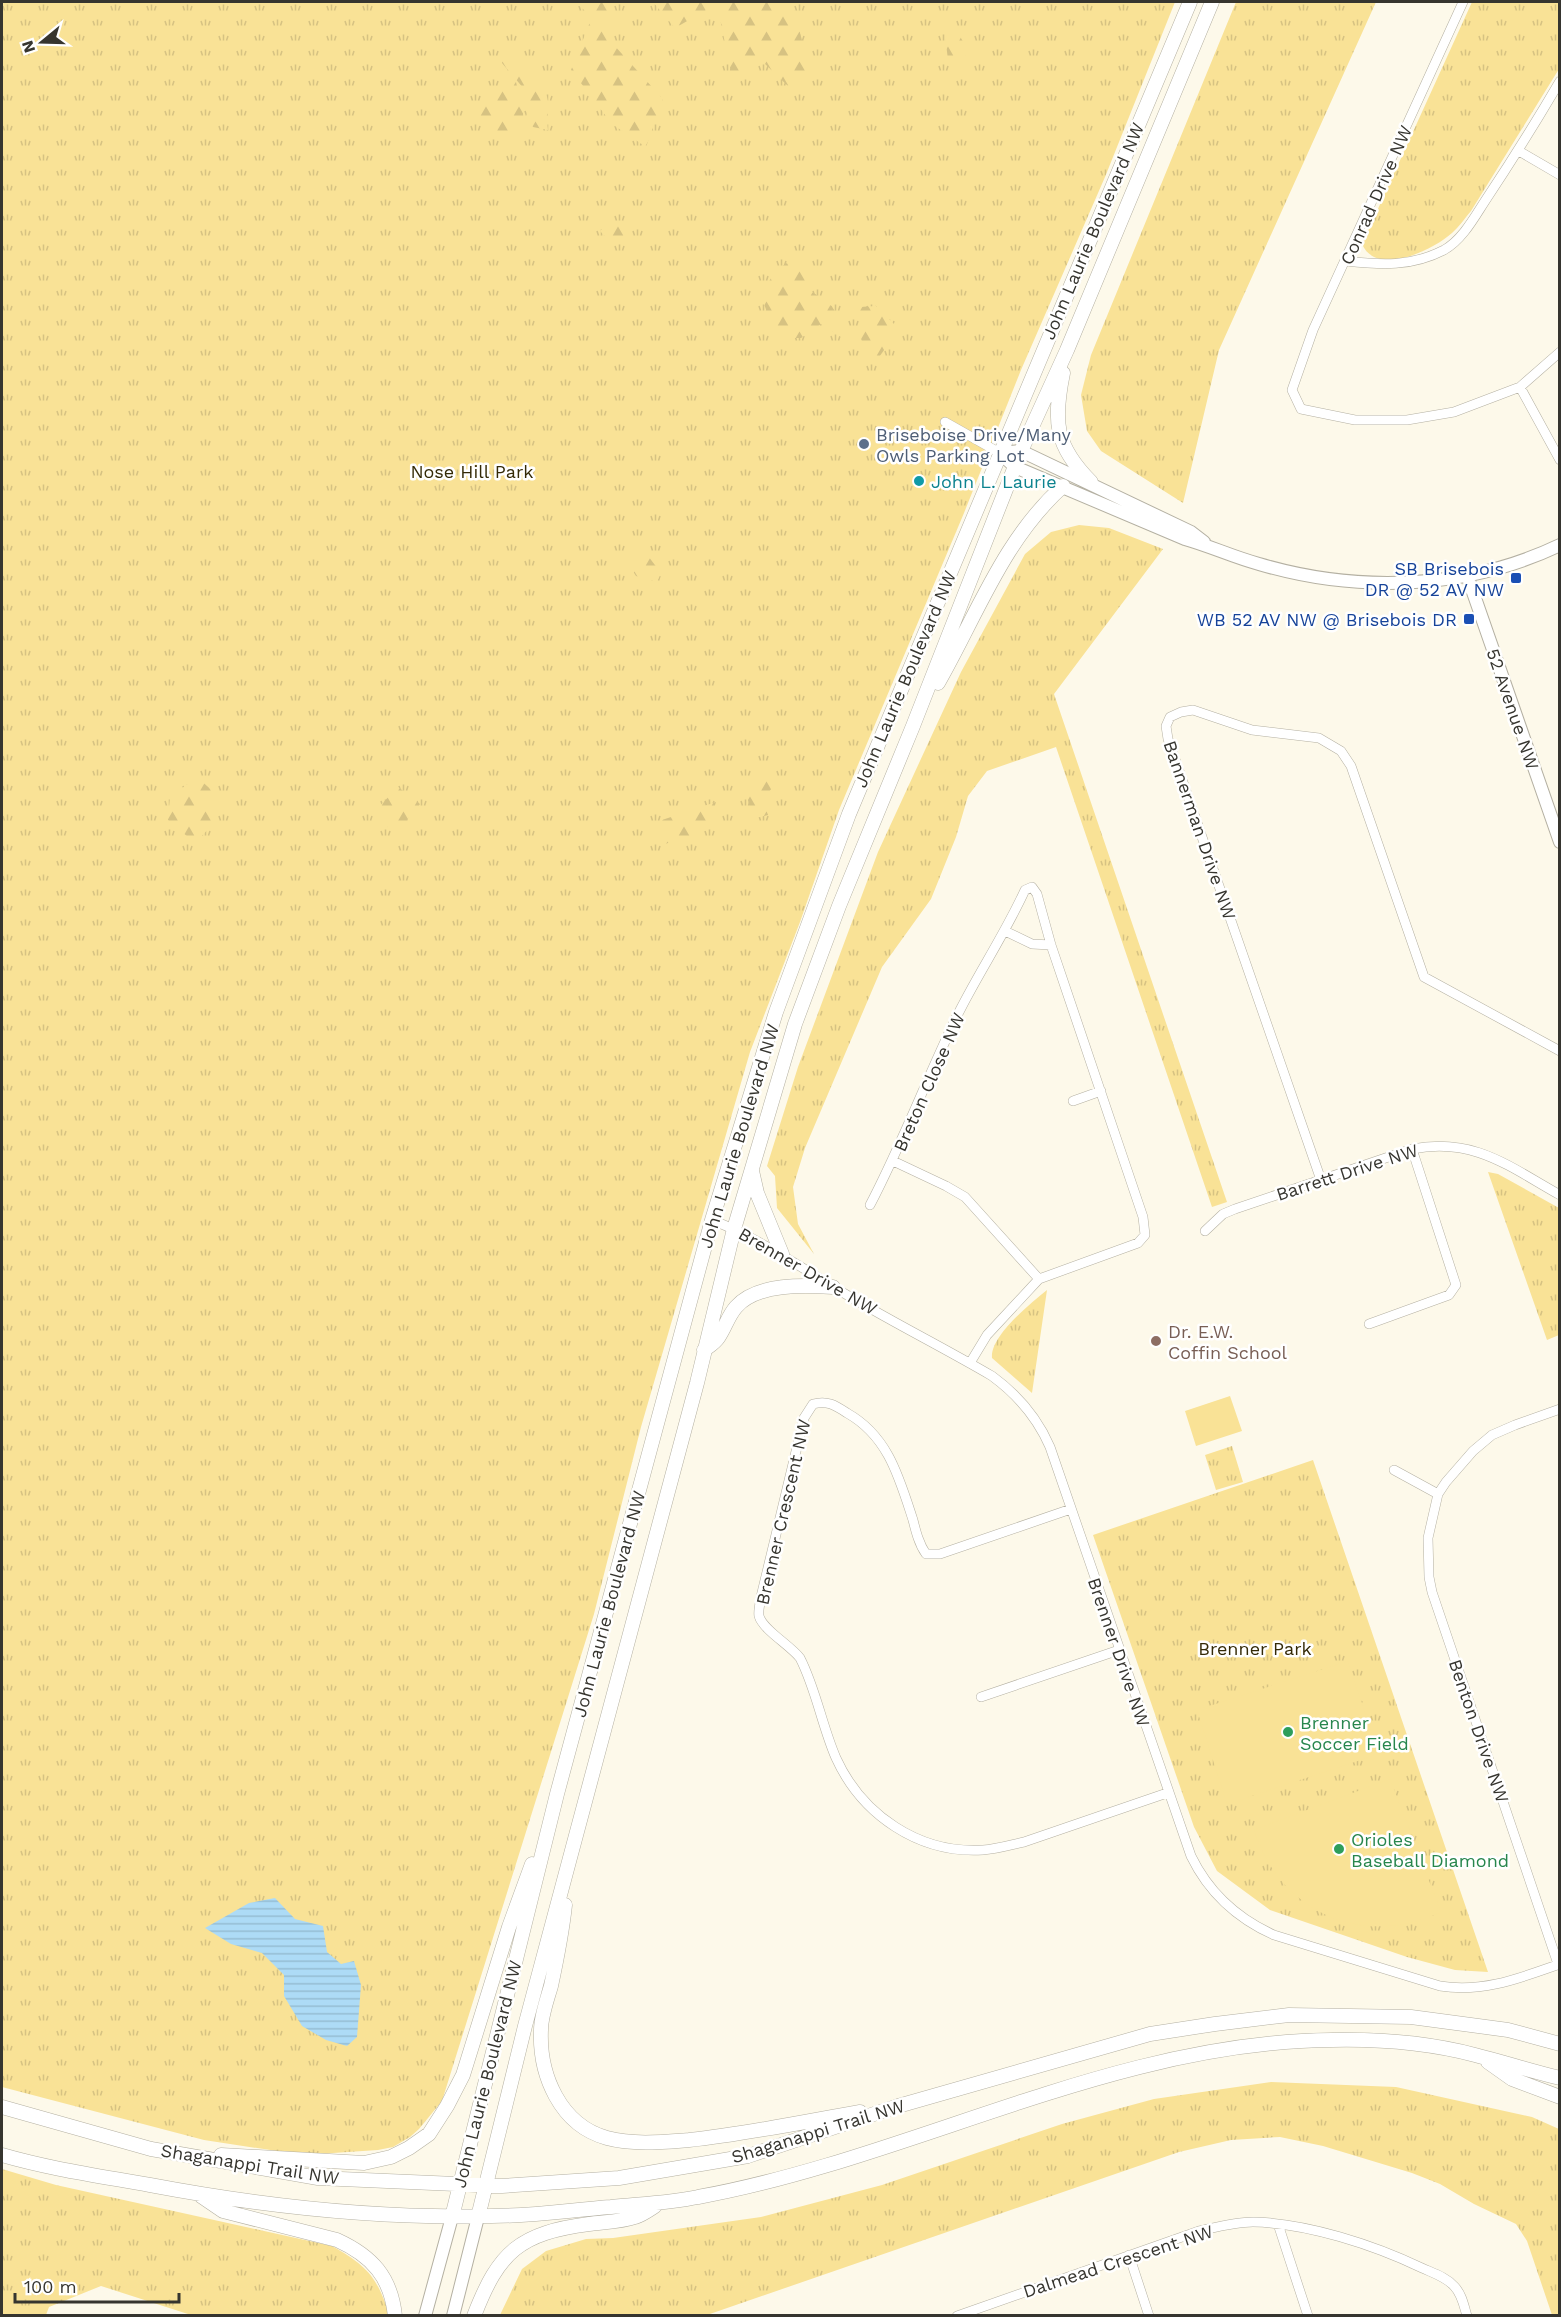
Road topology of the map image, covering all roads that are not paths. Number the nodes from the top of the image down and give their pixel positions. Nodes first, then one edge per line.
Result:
1 (1190, 2) edge
2 (1212, 2) edge
3 (1463, 2) edge
4 (1560, 81) edge
5 (1519, 151) junction
6 (1560, 176) edge
7 (1346, 261) junction
8 (1067, 350) junction
9 (1560, 352) edge
10 (1520, 387) junction
11 (945, 422) dead end
12 (1021, 451) junction
13 (1000, 453) junction
14 (1560, 460) edge
15 (1015, 467) junction
16 (1091, 482) junction
17 (1063, 486) junction
18 (1207, 545) junction
19 (1560, 545) edge
20 (1467, 575) junction
21 (913, 726) junction
22 (1560, 842) edge
23 (1005, 931) junction
24 (1051, 945) junction
25 (1560, 1051) edge
26 (1101, 1091) junction
27 (1073, 1101) dead end
28 (1412, 1149) junction
29 (893, 1161) junction
30 (752, 1169) junction
31 (1321, 1180) junction
32 (1560, 1195) edge
33 (870, 1205) dead end
34 (712, 1220) junction
35 (734, 1229) junction
36 (1205, 1231) dead end
37 (782, 1254) junction
38 (1040, 1279) junction
39 (833, 1287) junction
40 (1369, 1324) dead end
41 (704, 1350) junction
42 (970, 1363) junction
43 (1560, 1409) edge
44 (1394, 1470) dead end
45 (1438, 1494) junction
46 (1071, 1509) junction
47 (1119, 1650) junction
48 (981, 1697) dead end
49 (557, 1794) junction
50 (1167, 1794) junction
51 (568, 1869) junction
52 (1559, 1964) edge
53 (1528, 2036) junction
54 (1560, 2040) edge
55 (1560, 2044) edge
56 (1479, 2056) junction
57 (1560, 2078) edge
58 (1560, 2097) edge
59 (898, 2106) junction
60 (2, 2107) edge
61 (2, 2155) edge
62 (191, 2157) junction
63 (460, 2185) junction
64 (485, 2186) junction
65 (199, 2195) junction
66 (660, 2204) junction
67 (452, 2217) junction
68 (478, 2217) junction
69 (1278, 2224) junction
70 (1129, 2255) junction
71 (395, 2316) edge
72 (426, 2316) edge
73 (453, 2316) edge
74 (474, 2316) edge
75 (957, 2316) edge
76 (1149, 2316) edge
77 (1308, 2316) edge
78 (1467, 2316) edge

1 - 13 main road, John Laurie Boulevard NW
2 - 8 main road, John Laurie Boulevard NW
3 - 7 street, Conrad Drive NW
4 - 5 street
5 - 6 street
5 - 7 street
7 - 10 street, Conrad Drive NW
8 - 12 main road, John Laurie Boulevard NW
8 - 16 main road
9 - 10 street
10 - 14 street
11 - 13 street
12 - 13 street
12 - 15 main road, John Laurie Boulevard NW
12 - 16 street
13 - 15 street
13 - 34 main road, John Laurie Boulevard NW
15 - 17 street
15 - 21 main road, John Laurie Boulevard NW
16 - 18 street
17 - 18 street
17 - 21 main road
18 - 20 street
19 - 20 street
20 - 22 street, 52 Avenue NW
21 - 30 main road, John Laurie Boulevard NW
23 - 24 street
23 - 24 street, Breton Close NW
23 - 29 street, Breton Close NW
24 - 26 street, Breton Close NW
25 - 31 street, Bannerman Drive NW
26 - 27 street
26 - 38 street, Breton Close NW
28 - 31 street, Barrett Drive NW
28 - 32 street, Barrett Drive NW
28 - 40 street
29 - 33 street
29 - 38 street, Breton Close NW
30 - 35 main road, John Laurie Boulevard NW
30 - 37 main road
31 - 36 street, Barrett Drive NW
34 - 35 street, Brenner Drive NW
34 - 49 main road, John Laurie Boulevard NW
35 - 37 street, Brenner Drive NW
35 - 41 main road, John Laurie Boulevard NW
37 - 39 street, Brenner Drive NW
38 - 42 street, Breton Close NW
39 - 41 main road
39 - 42 street, Brenner Drive NW
41 - 51 main road, John Laurie Boulevard NW
42 - 46 street, Brenner Drive NW
43 - 45 street, Benton Drive NW
44 - 45 street
45 - 52 street, Benton Drive NW
46 - 47 street, Brenner Drive NW
46 - 50 street, Brenner Crescent NW
47 - 48 street
47 - 50 street, Brenner Drive NW
49 - 62 main road
49 - 63 main road, John Laurie Boulevard NW
50 - 52 street, Brenner Drive NW
51 - 59 main road
51 - 64 main road, John Laurie Boulevard NW
53 - 54 main road
53 - 55 main road, Shaganappi Trail NW
53 - 59 main road, Shaganappi Trail NW
56 - 57 main road, Shaganappi Trail NW
56 - 58 main road
56 - 66 main road, Shaganappi Trail NW
59 - 64 main road, Shaganappi Trail NW
60 - 62 main road, Shaganappi Trail NW
61 - 65 main road, Shaganappi Trail NW
62 - 63 main road, Shaganappi Trail NW
63 - 64 main road, Shaganappi Trail NW
63 - 67 main road, John Laurie Boulevard NW
64 - 68 main road, John Laurie Boulevard NW
65 - 67 main road, Shaganappi Trail NW
65 - 71 main road
66 - 68 main road, Shaganappi Trail NW
66 - 74 main road
67 - 68 main road, Shaganappi Trail NW
67 - 72 street, John Laurie Boulevard NW
68 - 73 street, John Laurie Boulevard NW
69 - 70 street, Dalmead Crescent NW
69 - 77 street
69 - 78 street, Dalmead Crescent NW
70 - 75 street, Dalmead Crescent NW
70 - 76 street

